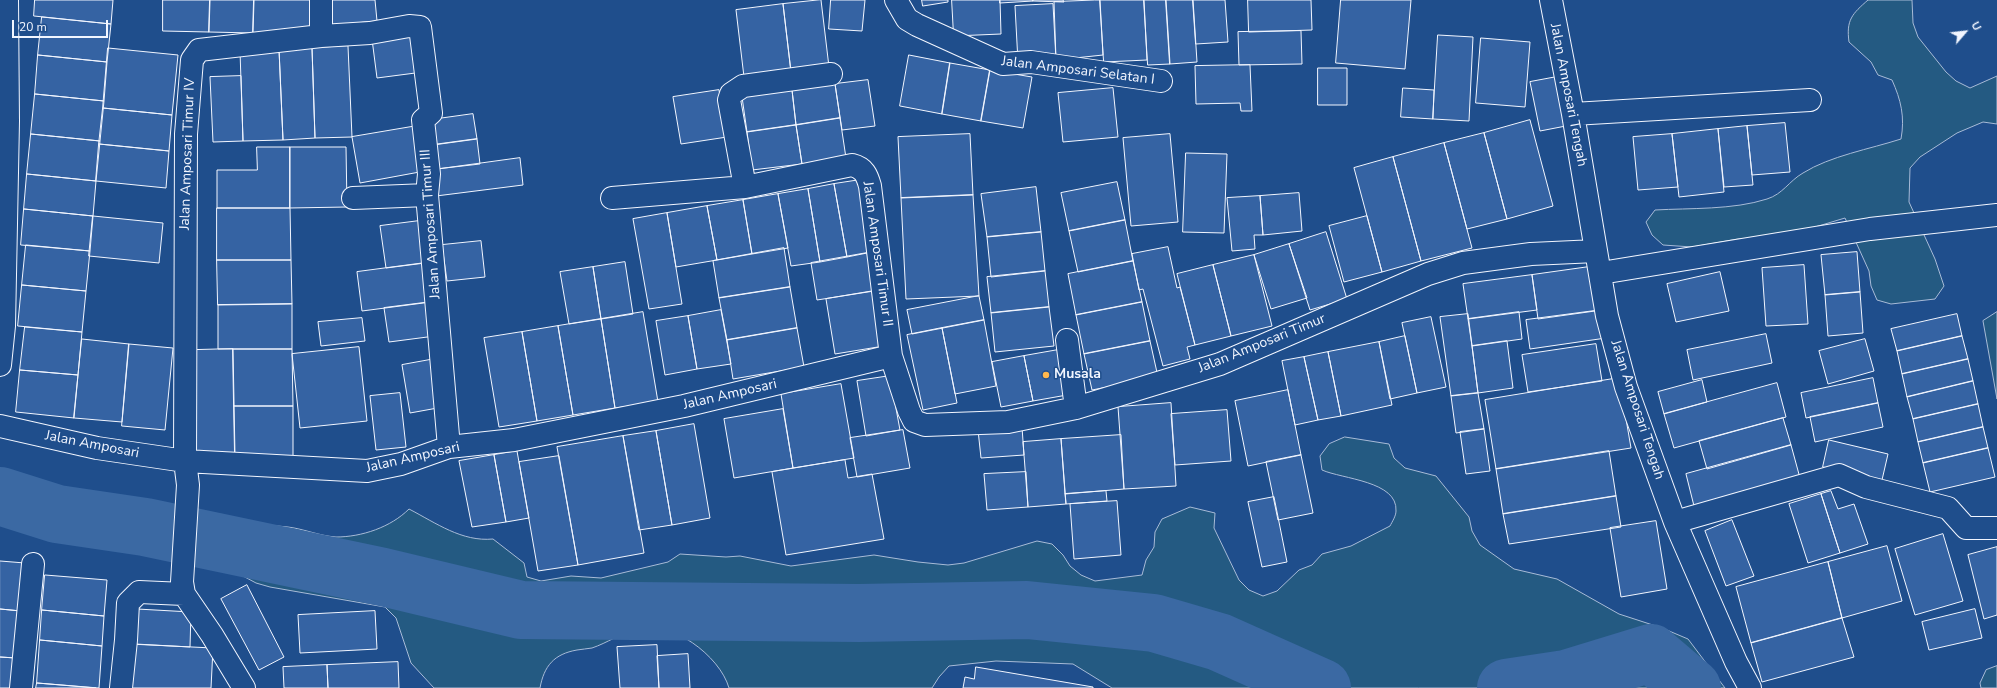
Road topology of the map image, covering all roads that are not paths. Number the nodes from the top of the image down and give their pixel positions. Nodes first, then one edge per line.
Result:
1 (7, 0) edge
2 (322, 0) edge
3 (896, 0) edge
4 (1547, 0) edge
5 (397, 29) joint
6 (321, 36) junction
7 (831, 74) dead end
8 (1162, 81) dead end
9 (1810, 100) dead end
10 (1573, 114) junction
11 (4, 121) edge
12 (745, 187) junction
13 (427, 195) junction
14 (353, 198) dead end
15 (612, 198) dead end
16 (1997, 215) edge
17 (1596, 251) junction
18 (1601, 273) junction
19 (2, 326) edge
20 (1067, 340) dead end
21 (891, 356) junction
22 (0, 366) edge
23 (1076, 408) junction
24 (925, 425) joint
25 (0, 426) edge
26 (449, 448) junction
27 (185, 461) junction
28 (1675, 522) junction
29 (1997, 528) edge
30 (33, 564) dead end
31 (183, 584) junction
32 (21, 688) edge
33 (121, 688) edge
34 (244, 688) edge
35 (1750, 688) edge

1 - 11 street
2 - 6 street
3 - 8 street, Jalan Amposari Selatan I
4 - 10 street, Jalan Amposari Tengah
5 - 6 street, Jalan Amposari Timur IV
5 - 13 street, Jalan Amposari Timur III
6 - 27 street, Jalan Amposari Timur IV
7 - 12 street
9 - 10 street
10 - 17 street, Jalan Amposari Tengah
11 - 19 street
12 - 15 street, Jalan Amposari Timur II
12 - 21 street, Jalan Amposari Timur II
13 - 14 street
13 - 26 street, Jalan Amposari Timur III
16 - 18 street
17 - 18 street, Jalan Amposari Tengah
17 - 23 street, Jalan Amposari Timur
18 - 28 street, Jalan Amposari Tengah
19 - 22 street
20 - 23 street
21 - 24 street, Jalan Amposari Timur II
21 - 26 street, Jalan Amposari
23 - 24 street, Jalan Amposari Timur
25 - 27 street, Jalan Amposari
26 - 27 street, Jalan Amposari
27 - 31 street, Jalan Amposari Timur IV
28 - 29 street
28 - 35 street, Jalan Amposari Tengah
30 - 32 street
31 - 33 street
31 - 34 street

